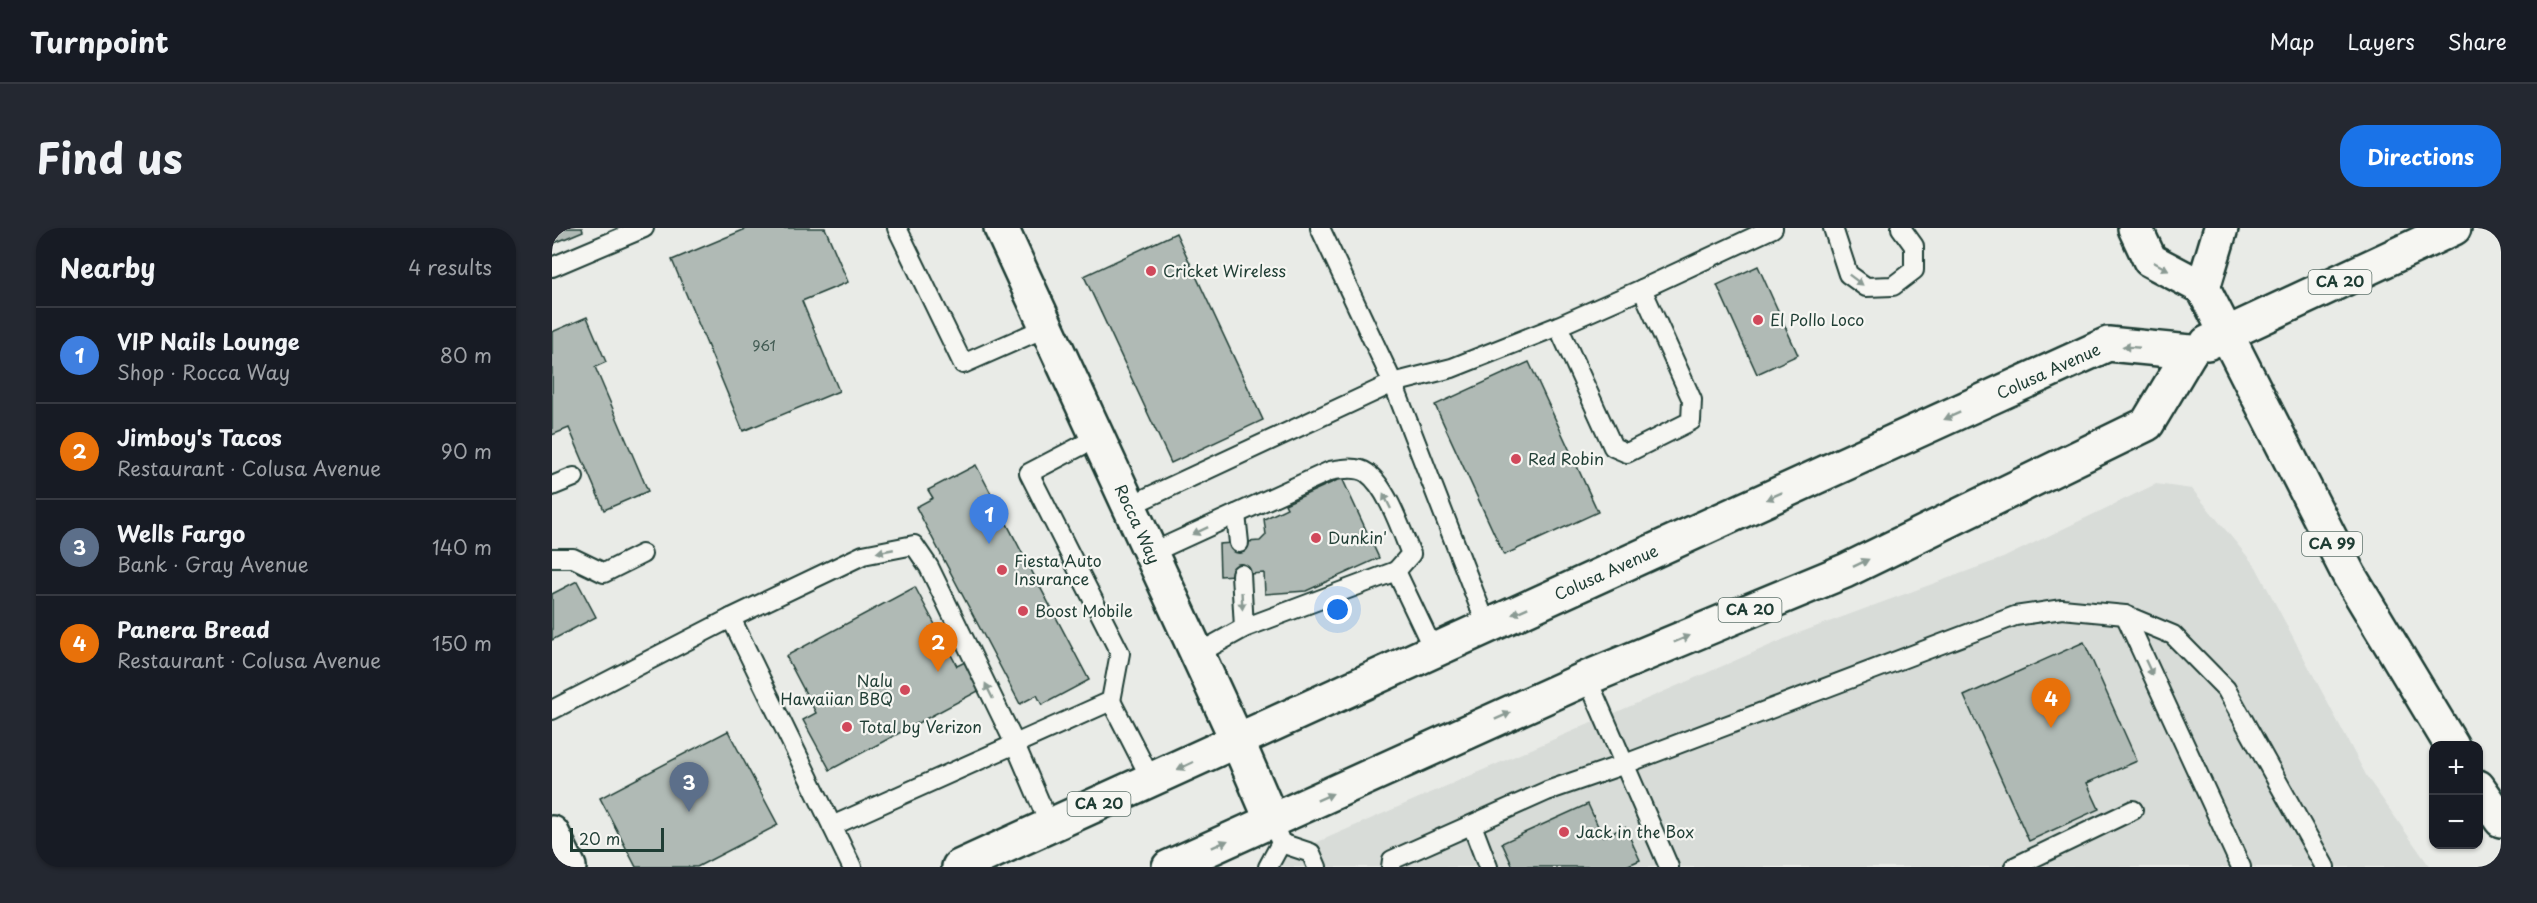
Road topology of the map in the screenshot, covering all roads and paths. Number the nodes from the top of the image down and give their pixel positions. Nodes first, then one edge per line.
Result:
1 (644, 228) edge
2 (897, 228) edge
3 (1001, 228) edge
4 (1320, 228) edge
5 (1773, 228) edge
6 (1833, 228) edge
7 (1901, 228) edge
8 (2135, 228) edge
9 (2221, 228) edge
10 (2454, 228) edge
11 (552, 267) edge
12 (2203, 288) junction
13 (1642, 289) junction
14 (1557, 326) junction
15 (1047, 327) junction
16 (2226, 334) junction
17 (2190, 352) junction
18 (1393, 383) junction
19 (1098, 437) junction
20 (574, 477) dead end
21 (552, 486) edge
22 (1129, 506) junction
23 (1236, 514) junction
24 (1239, 543) dead end
25 (1151, 553) junction
26 (642, 554) dead end
27 (552, 558) edge
28 (1396, 571) junction
29 (1240, 574) dead end
30 (2124, 615) junction
31 (731, 618) junction
32 (1487, 626) junction
33 (1244, 628) junction
34 (1434, 651) junction
35 (1197, 654) junction
36 (1587, 678) junction
37 (1111, 702) junction
38 (552, 710) edge
39 (1237, 740) junction
40 (2449, 741) edge
41 (1015, 744) junction
42 (1624, 764) junction
43 (1152, 781) junction
44 (2483, 794) edge
45 (2133, 810) dead end
46 (2501, 820) edge
47 (1472, 825) junction
48 (832, 826) junction
49 (1050, 826) junction
50 (1277, 832) junction
51 (552, 834) edge
52 (569, 867) edge
53 (852, 867) edge
54 (959, 867) edge
55 (1169, 867) edge
56 (1268, 867) edge
57 (1317, 867) edge
58 (1391, 867) edge
59 (1488, 867) edge
60 (1670, 867) edge
61 (2014, 867) edge
62 (2241, 867) edge
63 (2325, 867) edge

1 - 11 lane
2 - 15 lane
3 - 15 main road, Rocca Way
4 - 18 lane
5 - 13 lane
6 -> 7 lane
8 -> 12 main road
9 - 12 main road
10 - 16 main road, CA 20
12 - 16 main road, CA 99
13 - 14 lane
13 - 14 lane
14 - 18 lane
15 - 19 main road, Rocca Way
16 - 17 main road, CA 20
16 - 40 main road, CA 99
17 -> 32 main road, Colusa Avenue / CA 20
36 -> 17 main road, CA 20
18 - 22 lane
18 - 32 lane
19 - 22 main road, Rocca Way
19 - 37 lane
20 - 21 lane
22 - 25 main road, Rocca Way
23 - 24 lane
23 -> 25 lane
28 -> 23 lane
25 - 35 main road, Rocca Way
26 - 27 lane
28 - 33 lane
28 - 34 lane
29 -> 33 lane
30 - 42 lane
30 -> 62 lane
30 - 63 lane
31 - 38 lane
41 -> 31 lane
31 - 48 lane
32 - 34 main road, Colusa Avenue / CA 20
33 - 35 lane
34 - 39 main road, Colusa Avenue / CA 20
35 - 39 main road, Rocca Way
36 - 42 lane
50 -> 36 main road, CA 20
37 - 41 lane
37 - 43 lane
39 -> 43 main road, Colusa Avenue / CA 20
39 - 50 main road, Rocca Way
41 - 48 lane
41 - 49 lane
42 - 47 lane
42 - 60 lane
43 - 49 main road, Colusa Avenue / CA 20
44 - 46 main road
45 - 61 lane
47 - 58 lane
47 - 59 lane
48 - 53 lane
49 - 54 main road, Colusa Avenue / CA 20
55 -> 50 main road, CA 20
50 - 56 lane
50 - 57 lane
51 - 52 main road

